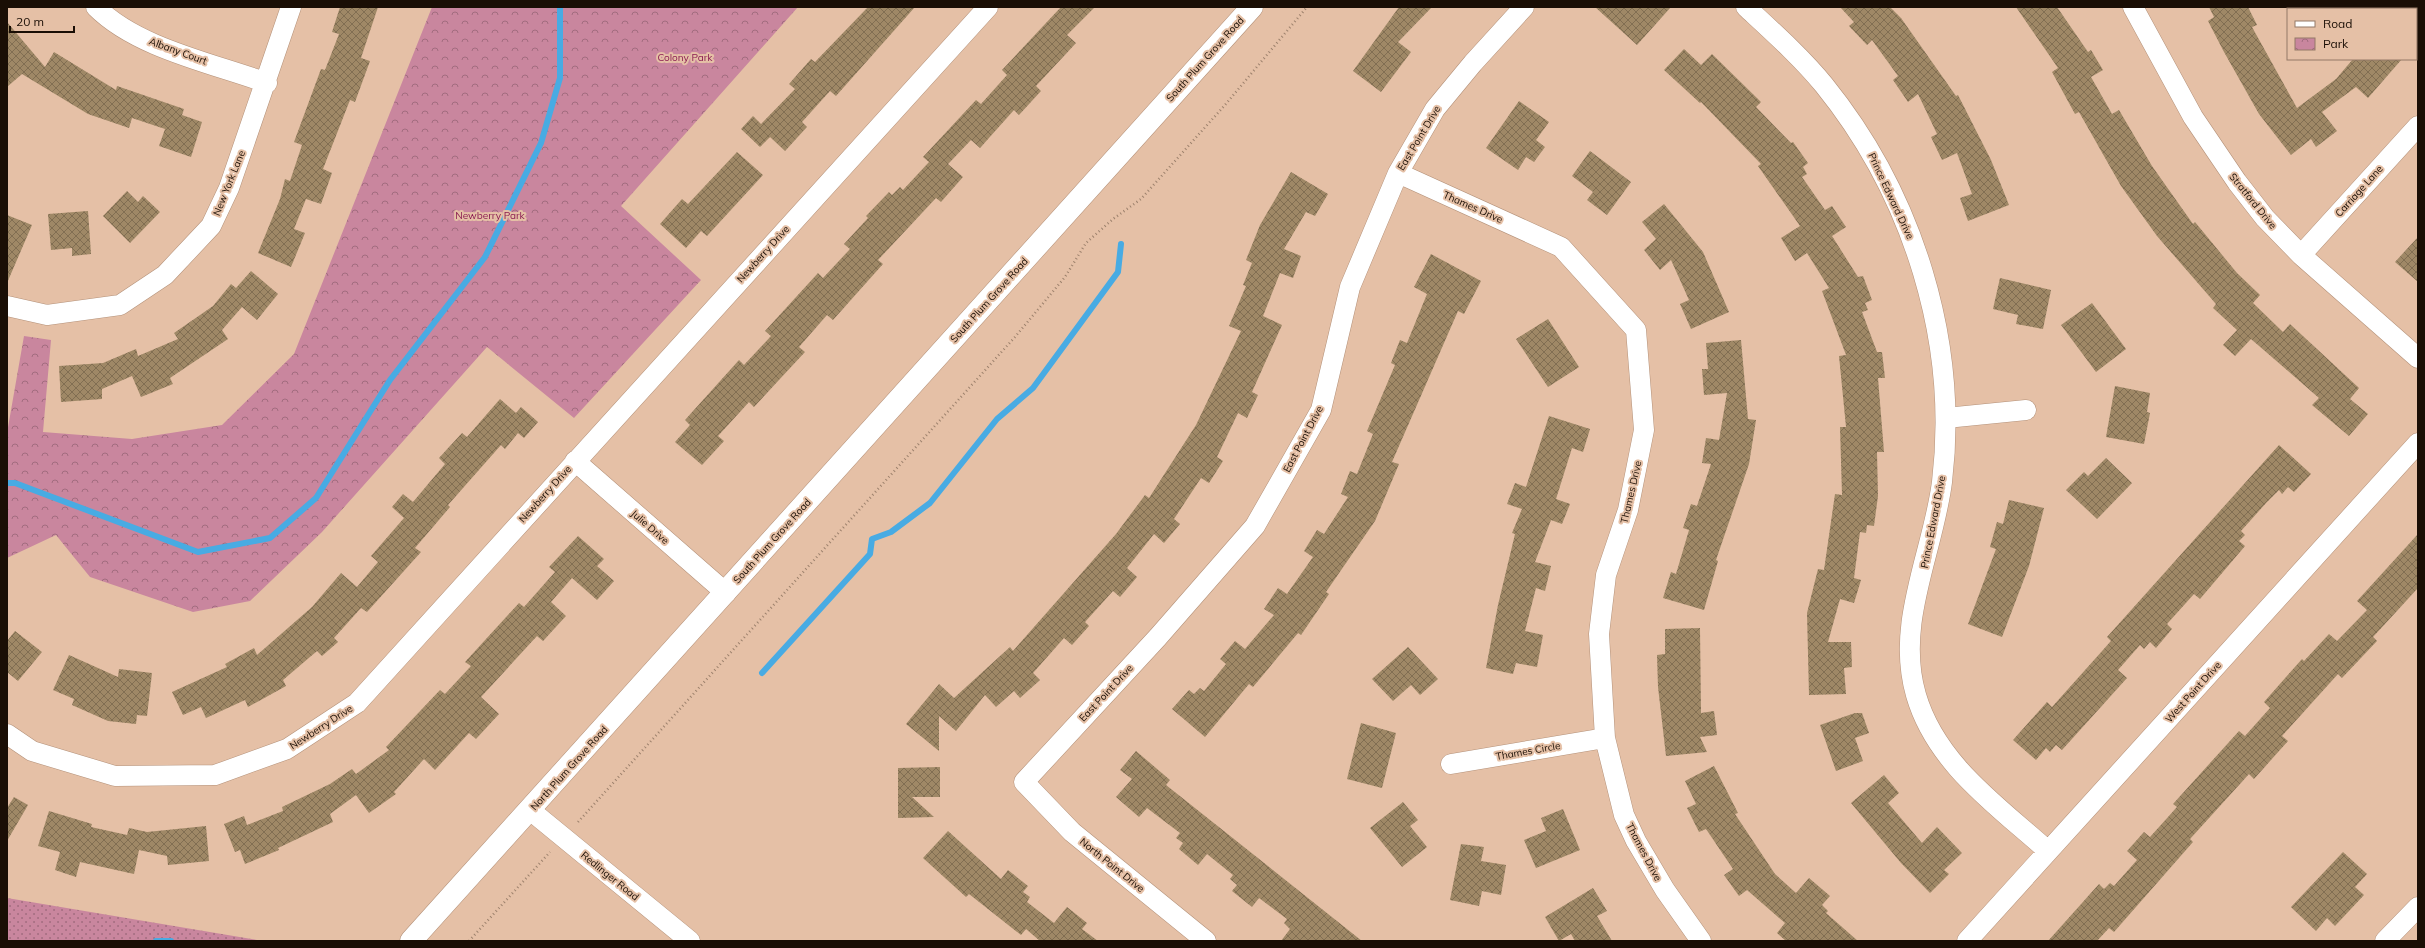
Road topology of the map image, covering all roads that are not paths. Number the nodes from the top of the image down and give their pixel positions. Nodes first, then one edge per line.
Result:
1 (96, 7) edge
2 (291, 7) edge
3 (988, 7) edge
4 (1252, 7) edge
5 (1524, 7) edge
6 (1746, 7) edge
7 (2133, 7) edge
8 (266, 83) junction
9 (2418, 126) edge
10 (1398, 173) junction
11 (2301, 255) junction
12 (7, 306) edge
13 (2418, 358) edge
14 (2026, 410) dead end
15 (1946, 418) junction
16 (2418, 443) edge
17 (575, 461) junction
18 (726, 594) junction
19 (7, 734) edge
20 (1605, 738) junction
21 (1451, 764) dead end
22 (1024, 782) joint
23 (530, 810) junction
24 (2048, 851) junction
25 (2418, 907) edge
26 (411, 941) edge
27 (690, 941) edge
28 (1206, 941) edge
29 (1701, 941) edge
30 (1967, 941) edge
31 (2385, 941) edge

1 - 8 street, Albany Court
2 - 8 street, New York Lane
3 - 17 street, Newberry Drive
4 - 18 street, South Plum Grove Road
5 - 10 street, East Point Drive
6 - 15 street, Prince Edward Drive
7 - 11 street, Stratford Drive
8 - 12 street, New York Lane
9 - 11 street, Carriage Lane
10 - 20 street, Thames Drive
10 - 22 street, East Point Drive
11 - 13 street, Stratford Drive
14 - 15 street
15 - 24 street, Prince Edward Drive
16 - 24 street, West Point Drive
17 - 18 street, Julie Drive
17 - 19 street, Newberry Drive
18 - 23 street, North Plum Grove Road
20 - 21 street, Thames Circle
20 - 29 street, Thames Drive
22 - 28 street, North Point Drive
23 - 26 street, North Plum Grove Road
23 - 27 street, Redlinger Road
24 - 30 street, West Point Drive
25 - 31 street

